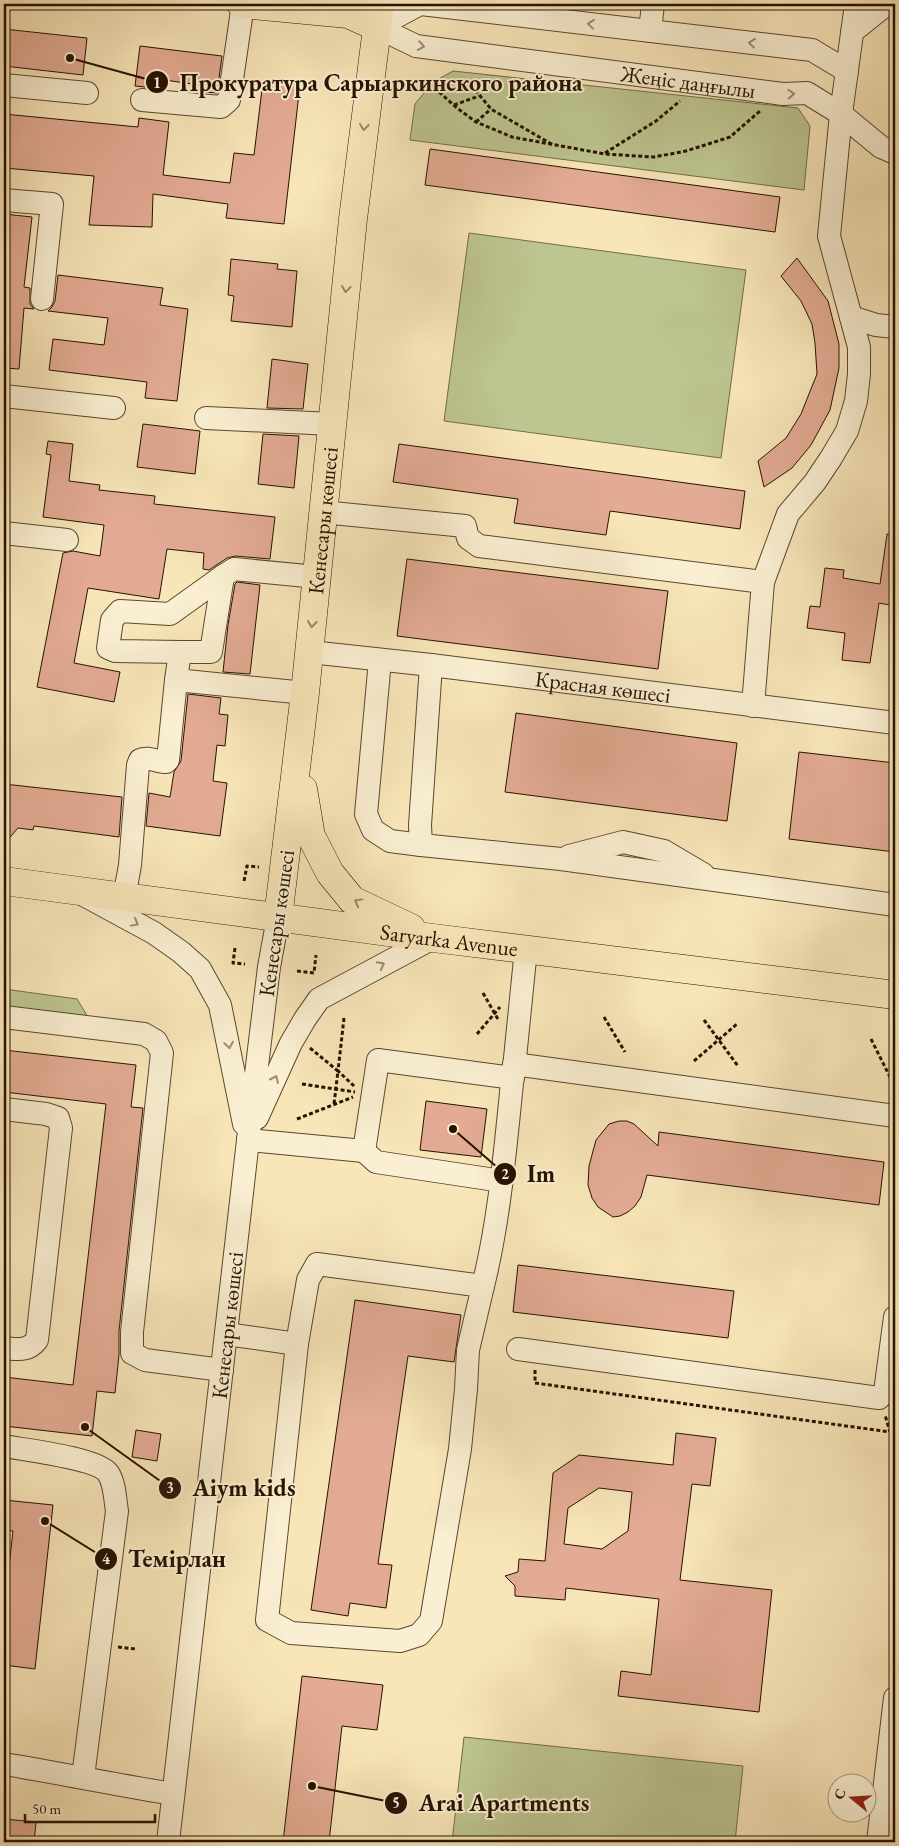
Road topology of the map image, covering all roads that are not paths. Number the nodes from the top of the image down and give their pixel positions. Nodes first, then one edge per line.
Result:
1 (242, 4) edge
2 (420, 4) edge
3 (653, 4) edge
4 (856, 4) edge
5 (887, 4) edge
6 (282, 5) edge
7 (378, 15) edge
8 (650, 31) junction
9 (852, 32) junction
10 (848, 71) junction
11 (4, 85) edge
12 (86, 93) dead end
13 (142, 100) dead end
14 (841, 114) junction
15 (895, 153) edge
16 (4, 200) edge
17 (42, 299) dead end
18 (851, 316) junction
19 (895, 327) edge
20 (4, 396) edge
21 (114, 408) dead end
22 (206, 418) dead end
23 (332, 424) junction
24 (322, 512) junction
25 (4, 534) edge
26 (67, 540) dead end
27 (223, 576) junction
28 (317, 577) junction
29 (763, 582) junction
30 (180, 652) junction
31 (310, 652) junction
32 (380, 660) junction
33 (431, 665) junction
34 (176, 680) junction
35 (305, 693) junction
36 (753, 706) junction
37 (895, 723) edge
38 (298, 753) junction
39 (421, 845) junction
40 (4, 881) edge
41 (76, 891) junction
42 (124, 898) junction
43 (895, 905) edge
44 (278, 918) junction
45 (433, 938) junction
46 (526, 949) junction
47 (895, 995) edge
48 (4, 1017) edge
49 (514, 1064) junction
50 (4, 1109) edge
51 (895, 1116) edge
52 (248, 1140) junction
53 (364, 1151) junction
54 (502, 1181) junction
55 (484, 1286) junction
56 (895, 1320) edge
57 (226, 1334) junction
58 (297, 1344) junction
59 (4, 1348) edge
60 (528, 1351) road end
61 (222, 1370) junction
62 (4, 1446) edge
63 (895, 1698) edge
64 (893, 1737) edge
65 (4, 1764) edge
66 (84, 1777) junction
67 (173, 1794) junction
68 (168, 1842) edge
69 (878, 1842) edge

1 - 6 main road, Жеңіс даңғылы
1 - 13 street
2 - 7 street, Жеңіс даңғылы
8 -> 2 street, Жеңіс даңғылы
3 - 8 street
4 - 9 street
5 - 9 street
6 - 7 main road, Жеңіс даңғылы
7 -> 14 street, Жеңіс даңғылы
7 -> 23 main road, Кенесары көшесі
10 -> 8 street, Жеңіс даңғылы
9 - 10 street
10 - 14 street
11 - 12 street
14 - 15 street, Жеңіс даңғылы
14 - 18 street
16 - 17 street
18 - 19 street
18 - 29 street
20 - 21 street
22 - 23 street
23 - 24 main road, Кенесары көшесі
24 - 28 main road, Кенесары көшесі
24 - 29 street
25 - 26 street
27 - 28 street
27 - 30 street
27 - 30 street
28 -> 31 main road, Кенесары көшесі
29 - 36 street
30 - 34 street
31 - 32 street, Красная көшесі
31 - 35 main road, Кенесары көшесі
32 - 33 street, Красная көшесі
32 - 39 street
33 - 36 street, Красная көшесі
33 - 39 street
34 - 35 street
34 - 42 street
35 - 38 main road, Кенесары көшесі
36 - 37 street, Красная көшесі
38 - 44 main road, Кенесары көшесі
45 -> 38 main road
39 - 43 street
40 - 41 main road, Saryarka Avenue
41 - 42 main road, Saryarka Avenue
41 -> 52 street
42 - 44 main road, Saryarka Avenue
44 - 45 main road, Saryarka Avenue
44 - 52 street, Кенесары көшесі
45 - 46 main road, Saryarka Avenue
52 -> 45 street
46 - 47 main road, Saryarka Avenue
46 - 49 street
48 - 61 street
49 - 51 street
49 - 53 street
49 - 54 street
50 - 59 street
52 - 53 street
52 - 57 street, Кенесары көшесі
53 - 54 street
54 - 55 street
55 - 58 street
55 - 58 street
56 - 60 street
57 - 58 street
57 - 61 street, Кенесары көшесі
61 - 67 street, Кенесары көшесі
62 - 66 street
63 - 64 street
64 - 69 street
65 - 66 street
66 - 67 street
67 - 68 street, Кенесары көшесі

